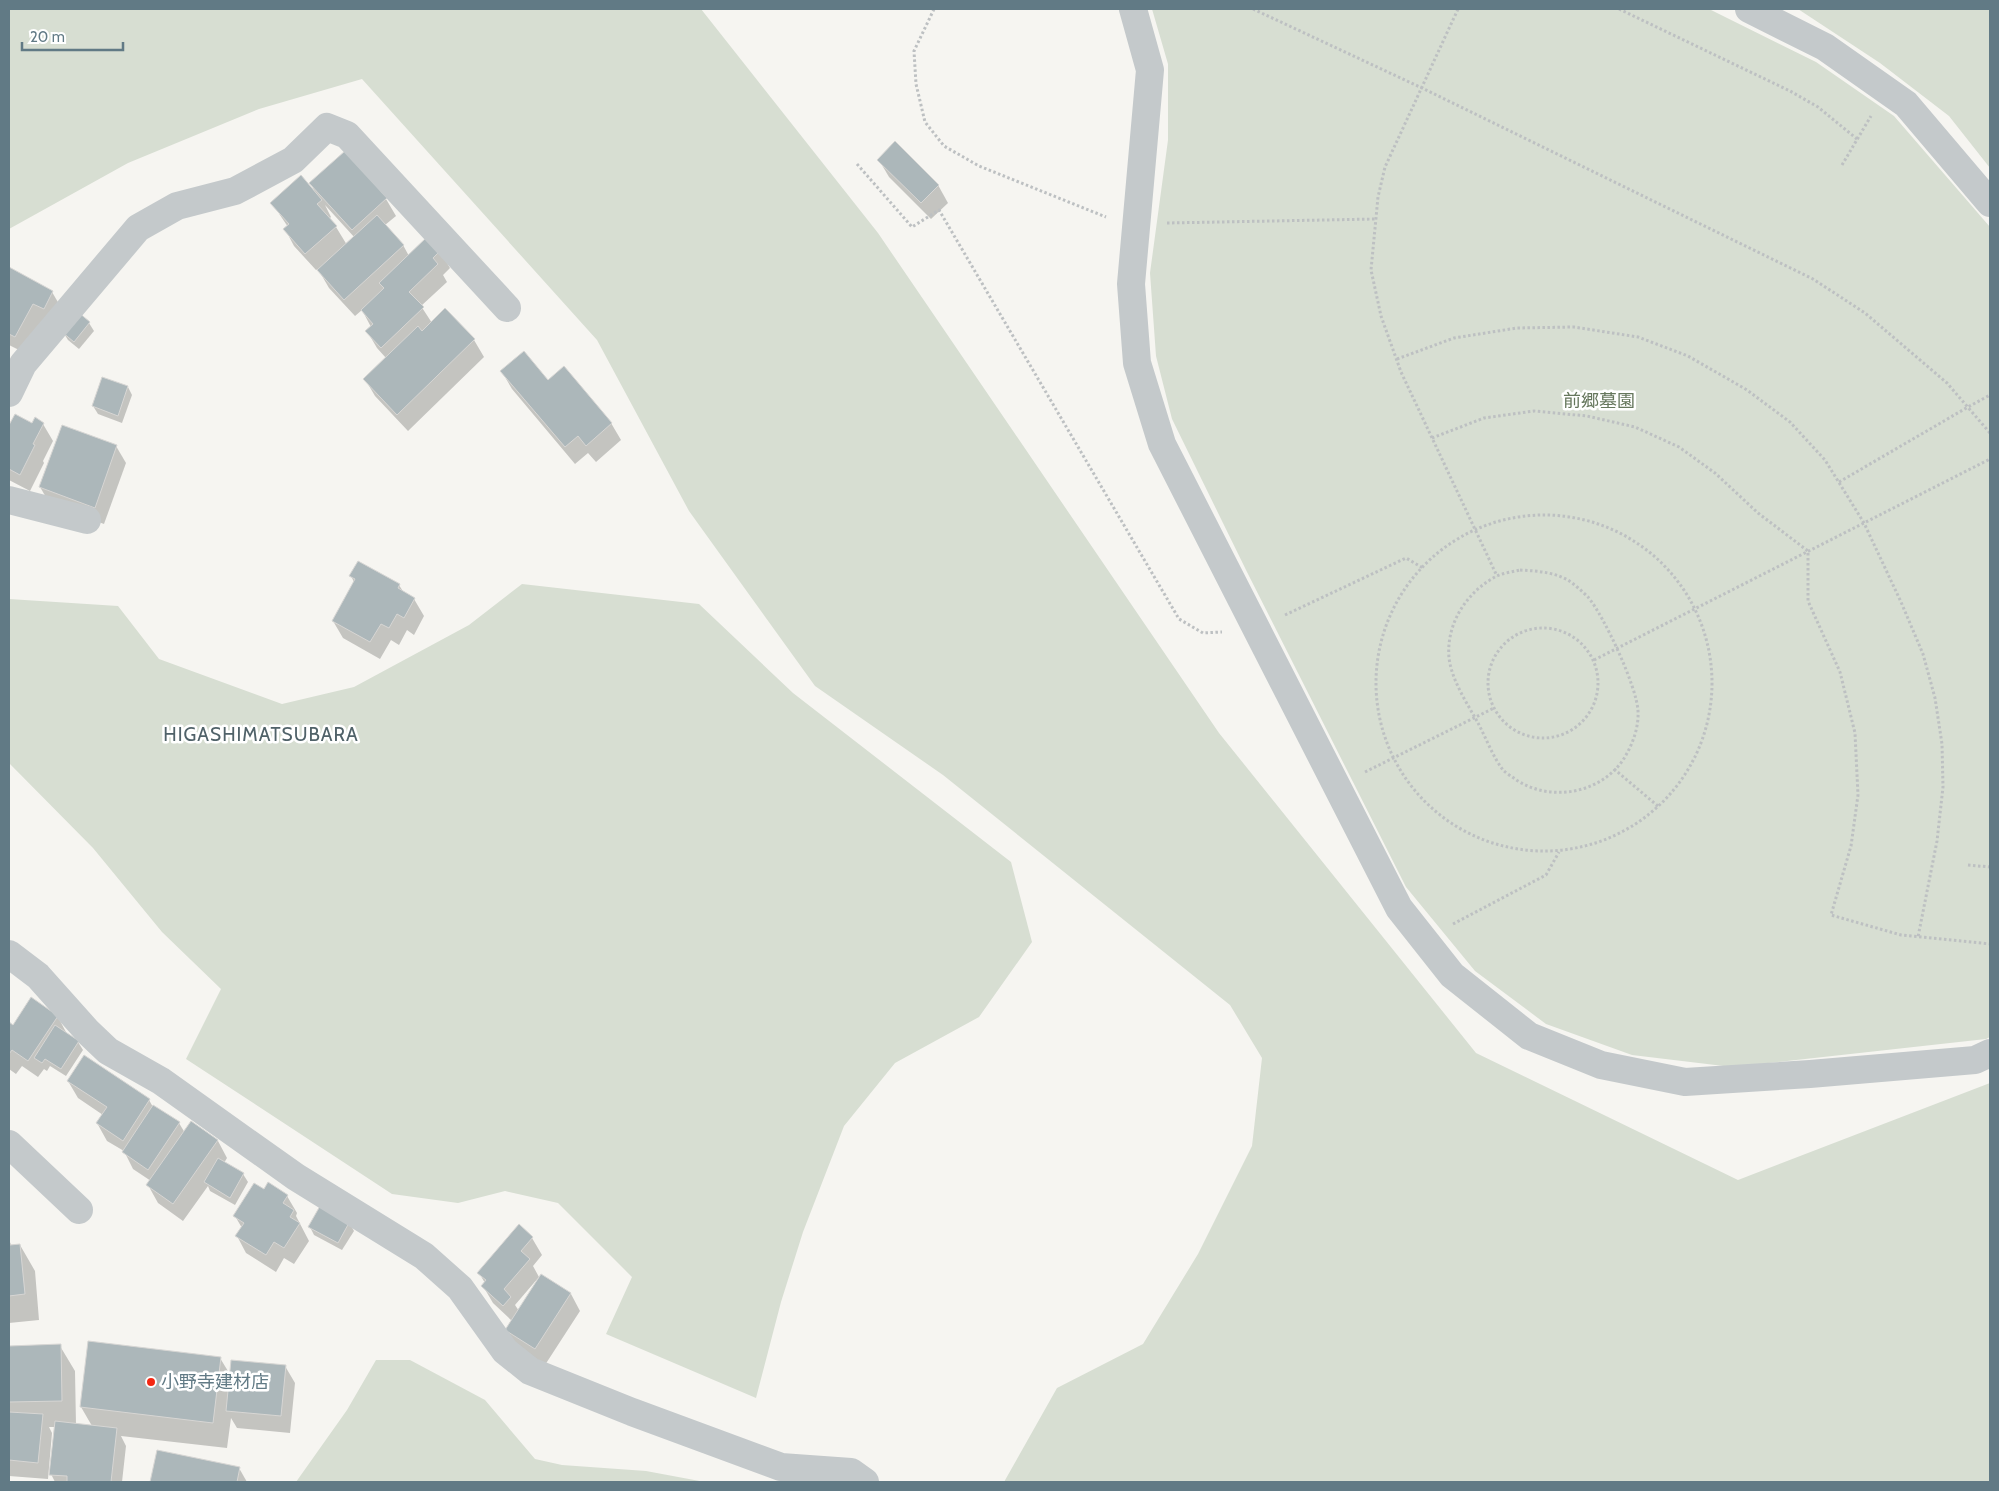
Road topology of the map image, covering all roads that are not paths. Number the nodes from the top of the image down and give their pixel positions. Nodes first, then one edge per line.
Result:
1 (1133, 9) edge
2 (1749, 9) edge
3 (1990, 203) edge
4 (507, 308) dead end
5 (9, 393) edge
6 (9, 500) edge
7 (87, 520) dead end
8 (9, 954) edge
9 (1990, 1053) edge
10 (9, 1144) edge
11 (79, 1210) dead end
12 (865, 1482) edge

1 - 9 street
2 - 3 street
4 - 5 street
6 - 7 street
8 - 12 street
10 - 11 street

